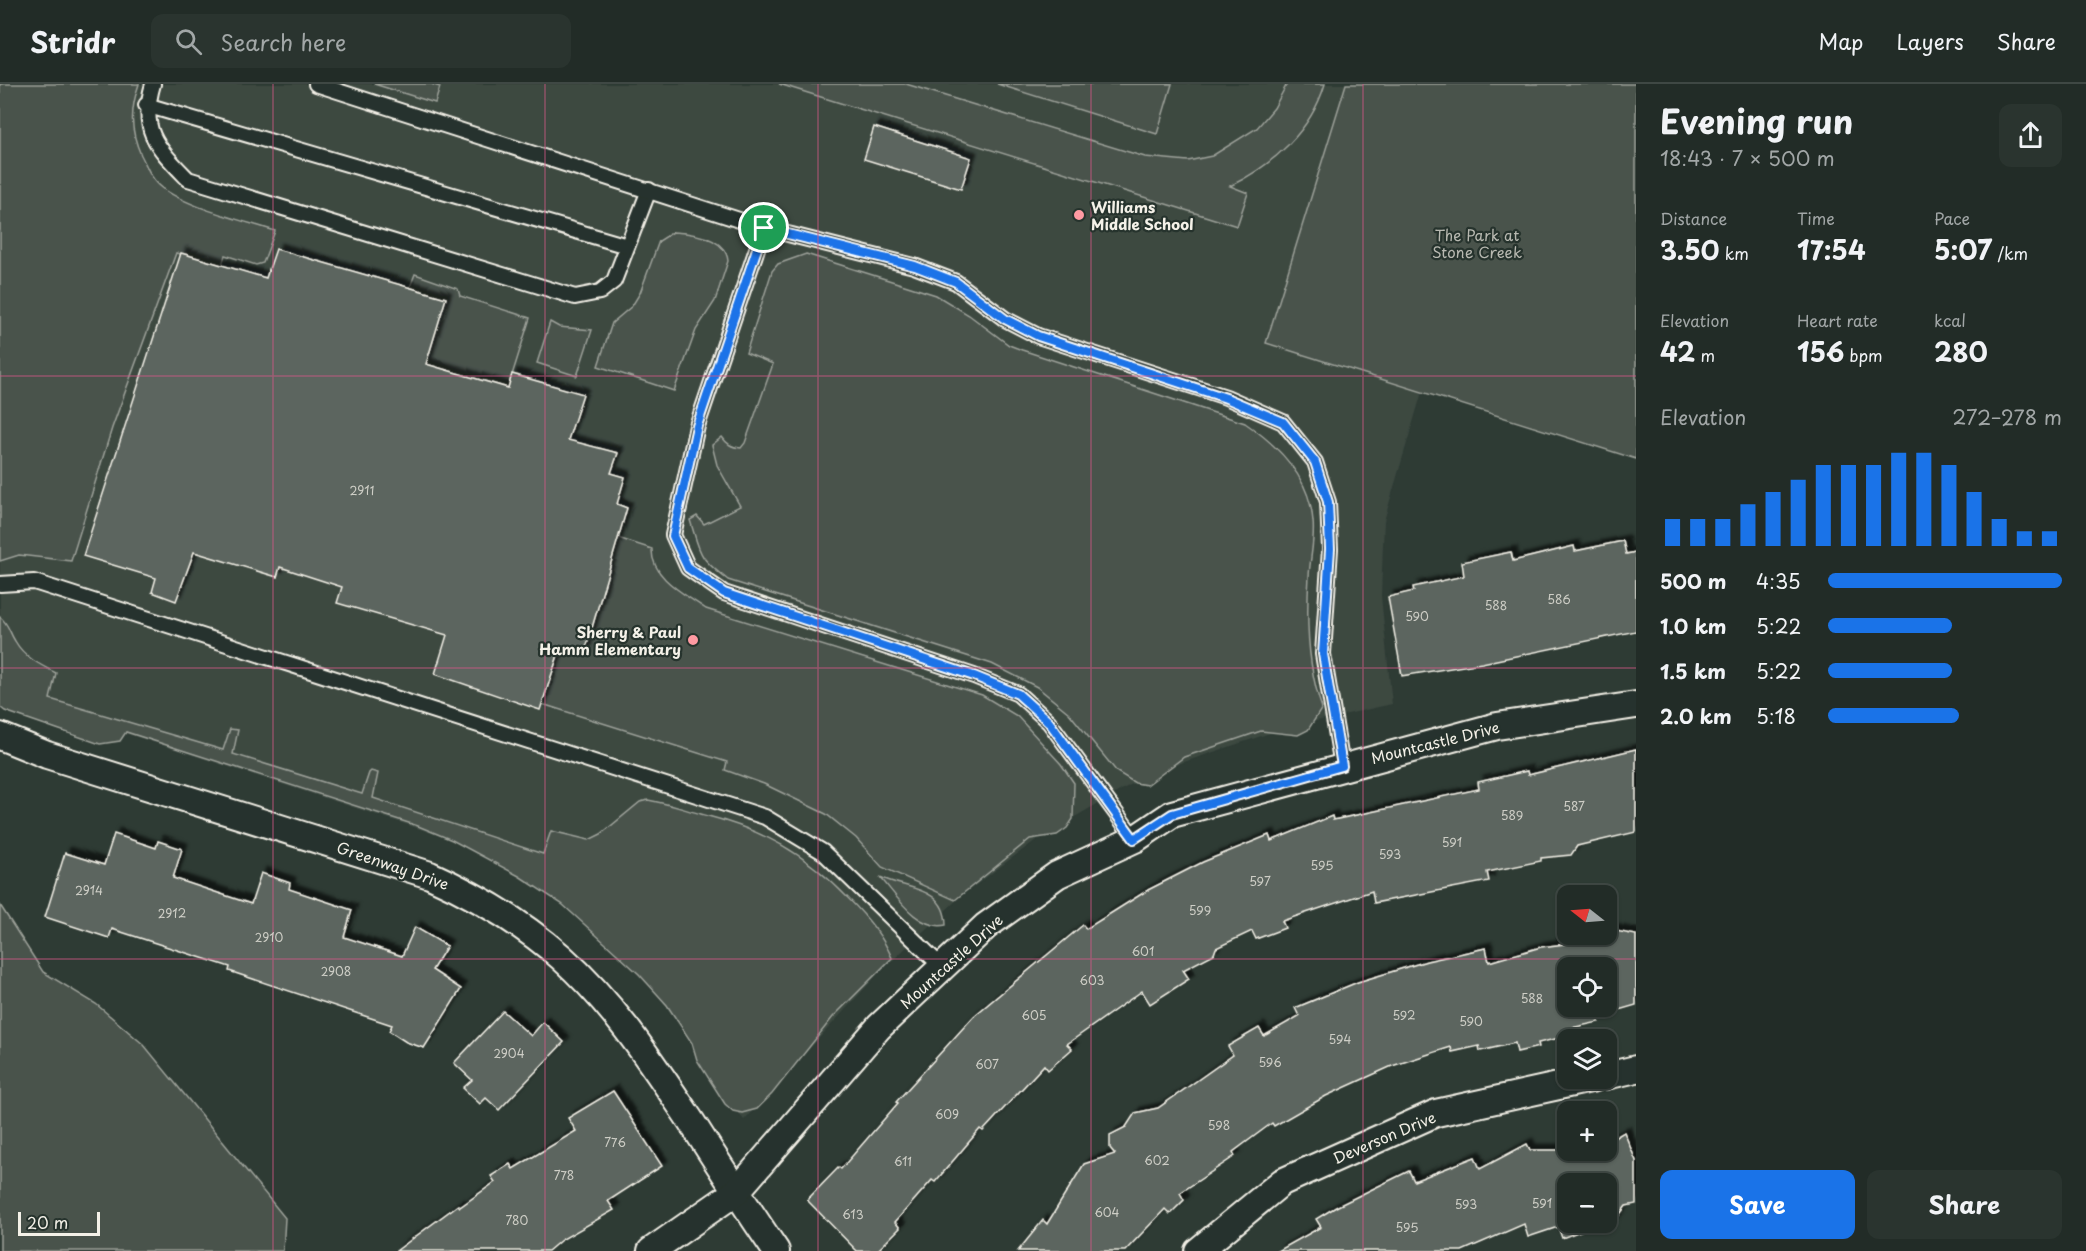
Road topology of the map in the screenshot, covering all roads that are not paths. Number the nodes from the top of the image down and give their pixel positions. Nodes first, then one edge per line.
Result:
1 (153, 84) edge
2 (316, 84) edge
3 (146, 105) junction
4 (649, 190) junction
5 (764, 228) junction
6 (627, 246) junction
7 (0, 584) edge
8 (1636, 705) edge
9 (0, 736) edge
10 (1342, 766) junction
11 (1134, 839) junction
12 (942, 967) junction
13 (1636, 1070) edge
14 (1617, 1074) edge
15 (1557, 1086) edge
16 (736, 1191) junction
17 (651, 1251) edge
18 (776, 1251) edge
19 (1198, 1251) edge

1 - 3 lane
2 - 4 lane
3 - 6 lane
3 - 6 lane
4 - 5 lane
4 - 6 lane
5 - 10 lane
5 - 11 lane
7 - 12 lane
8 - 10 street, Mountcastle Drive
9 - 16 street, Greenway Drive
10 - 11 street, Mountcastle Drive
11 - 12 street, Mountcastle Drive
12 - 16 street, Mountcastle Drive
13 - 14 street
15 - 19 street, Deverson Drive
16 - 17 street, Mountcastle Drive
16 - 18 street, Greenway Drive

